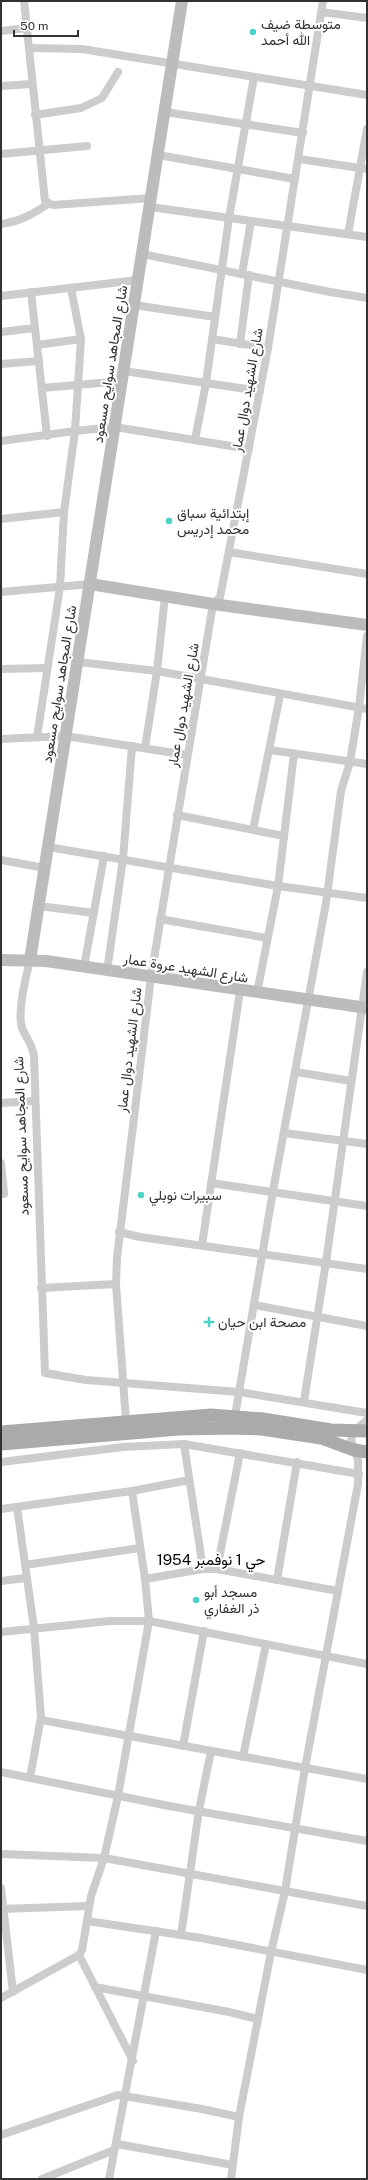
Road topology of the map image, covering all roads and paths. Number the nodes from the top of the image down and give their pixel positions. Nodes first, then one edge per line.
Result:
1 (24, 1) edge
2 (182, 1) edge
3 (323, 1) edge
4 (321, 12) junction
5 (367, 18) edge
6 (27, 28) junction
7 (1, 31) edge
8 (29, 48) junction
9 (172, 63) junction
10 (118, 72) dead end
11 (254, 76) junction
12 (32, 84) junction
13 (1, 86) edge
14 (310, 86) junction
15 (367, 96) edge
16 (165, 112) junction
17 (36, 115) junction
18 (245, 125) junction
19 (367, 129) edge
20 (303, 133) junction
21 (87, 146) dead end
22 (39, 150) junction
23 (1, 154) edge
24 (158, 155) junction
25 (299, 159) junction
26 (238, 168) junction
27 (363, 169) edge
28 (295, 179) junction
29 (150, 203) junction
30 (48, 204) junction
31 (229, 218) junction
32 (251, 221) junction
33 (1, 224) edge
34 (288, 226) junction
35 (348, 234) junction
36 (367, 237) edge
37 (142, 254) junction
38 (221, 270) junction
39 (246, 274) junction
40 (138, 280) junction
41 (279, 281) junction
42 (71, 288) junction
43 (31, 292) junction
44 (1, 296) edge
45 (367, 298) edge
46 (134, 305) junction
47 (215, 317) junction
48 (35, 328) junction
49 (1, 332) edge
50 (81, 339) junction
51 (212, 339) junction
52 (240, 344) junction
53 (37, 345) junction
54 (268, 348) junction
55 (39, 361) junction
56 (1, 364) edge
57 (123, 376) junction
58 (206, 383) junction
59 (78, 384) junction
60 (42, 388) junction
61 (260, 391) junction
62 (115, 427) junction
63 (75, 431) junction
64 (47, 436) junction
65 (195, 440) junction
66 (1, 442) edge
67 (249, 449) junction
68 (64, 512) junction
69 (1, 520) edge
70 (229, 552) junction
71 (367, 574) edge
72 (90, 584) junction
73 (60, 587) junction
74 (1, 592) edge
75 (165, 596) junction
76 (213, 604) junction
77 (367, 625) edge
78 (367, 636) edge
79 (78, 662) junction
80 (1, 668) edge
81 (46, 668) junction
82 (157, 671) junction
83 (202, 679) junction
84 (280, 695) junction
85 (363, 708) edge
86 (66, 736) junction
87 (37, 737) junction
88 (1, 739) edge
89 (132, 746) junction
90 (144, 748) junction
91 (270, 750) junction
92 (294, 754) junction
93 (187, 755) junction
94 (350, 762) junction
95 (367, 764) edge
96 (177, 815) junction
97 (253, 830) junction
98 (284, 836) junction
99 (48, 847) junction
100 (104, 856) junction
101 (123, 859) junction
102 (1, 860) edge
103 (45, 868) junction
104 (168, 868) junction
105 (278, 886) junction
106 (326, 892) junction
107 (367, 898) edge
108 (39, 906) junction
109 (94, 913) junction
110 (160, 919) junction
111 (268, 938) junction
112 (1, 960) edge
113 (30, 960) junction
114 (84, 967) junction
115 (106, 971) junction
116 (367, 972) edge
117 (151, 977) junction
118 (240, 991) junction
119 (257, 993) junction
120 (309, 1001) junction
121 (364, 1008) edge
122 (296, 1072) junction
123 (351, 1081) junction
124 (34, 1101) junction
125 (1, 1103) edge
126 (284, 1133) junction
127 (343, 1140) junction
128 (367, 1144) edge
129 (1, 1163) edge
130 (212, 1183) junction
131 (273, 1191) junction
132 (4, 1194) dead end
133 (334, 1201) junction
134 (367, 1206) edge
135 (119, 1232) junction
136 (202, 1245) junction
137 (262, 1253) junction
138 (326, 1262) junction
139 (367, 1270) edge
140 (116, 1284) junction
141 (41, 1288) junction
142 (254, 1305) junction
143 (317, 1316) junction
144 (367, 1326) edge
145 (123, 1382) junction
146 (239, 1392) junction
147 (304, 1401) junction
148 (367, 1413) edge
149 (235, 1416) junction
150 (367, 1420) edge
151 (126, 1421) junction
152 (361, 1431) edge
153 (1, 1432) edge
154 (1, 1444) edge
155 (184, 1444) junction
156 (360, 1451) edge
157 (240, 1452) junction
158 (367, 1456) edge
159 (1, 1462) edge
160 (297, 1462) junction
161 (359, 1463) junction
162 (359, 1474) junction
163 (189, 1480) junction
164 (358, 1484) junction
165 (367, 1486) edge
166 (132, 1491) junction
167 (17, 1507) junction
168 (1, 1509) edge
169 (140, 1548) junction
170 (25, 1565) junction
171 (203, 1569) junction
172 (217, 1569) junction
173 (26, 1578) junction
174 (146, 1579) junction
175 (277, 1580) junction
176 (1, 1581) edge
177 (338, 1591) junction
178 (149, 1621) junction
179 (34, 1628) junction
180 (204, 1631) junction
181 (1, 1632) edge
182 (266, 1644) junction
183 (326, 1656) junction
184 (367, 1664) edge
185 (41, 1720) junction
186 (129, 1736) junction
187 (183, 1746) junction
188 (211, 1751) junction
189 (243, 1757) junction
190 (304, 1768) junction
191 (1, 1772) edge
192 (366, 1776) edge
193 (30, 1778) junction
194 (118, 1796) junction
195 (199, 1810) junction
196 (294, 1827) junction
197 (367, 1840) edge
198 (1, 1854) edge
199 (104, 1858) junction
200 (190, 1873) junction
201 (1, 1888) edge
202 (285, 1891) junction
203 (88, 1906) junction
204 (367, 1906) edge
205 (2, 1909) edge
206 (87, 1921) junction
207 (156, 1931) junction
208 (181, 1935) junction
209 (271, 1952) junction
210 (79, 1955) junction
211 (367, 1970) edge
212 (95, 1987) junction
213 (13, 1992) junction
214 (145, 1995) junction
215 (1, 1998) edge
216 (258, 2019) junction
217 (132, 2060) junction
218 (126, 2095) junction
219 (239, 2117) junction
220 (1, 2135) edge
221 (115, 2147) junction
222 (233, 2165) junction
223 (42, 2179) edge
224 (109, 2179) edge
225 (231, 2179) edge

1 - 6 street
2 - 9 street, شارع المجاهد سوايح مسعود
3 - 4 street, شارع الشهيد دوال عمار
4 - 5 street
4 - 14 street, شارع الشهيد دوال عمار
6 - 7 street
6 - 8 street
8 - 9 street
8 - 12 street
9 - 11 street
9 - 16 street, شارع المجاهد سوايح مسعود
10 - 17 street
11 - 14 street
11 - 18 street
12 - 13 street
12 - 17 street
14 - 15 street
14 - 20 street, شارع الشهيد دوال عمار
16 - 18 street
16 - 24 street, شارع المجاهد سوايح مسعود
17 - 22 street
18 - 20 street
18 - 26 street
19 - 27 street
20 - 25 street, شارع الشهيد دوال عمار
21 - 22 street
22 - 23 street
22 - 30 street
24 - 26 street
24 - 29 street, شارع المجاهد سوايح مسعود
25 - 27 street
25 - 28 street, شارع الشهيد دوال عمار
26 - 28 street
26 - 31 street
27 - 35 street
28 - 34 street, شارع الشهيد دوال عمار
29 - 30 street
29 - 31 street
29 - 37 street, شارع المجاهد سوايح مسعود
30 - 33 street
31 - 32 street
31 - 38 street
32 - 34 street
32 - 39 street
34 - 35 street
34 - 41 street, شارع الشهيد دوال عمار
35 - 36 street
37 - 38 street
37 - 40 street, شارع المجاهد سوايح مسعود
38 - 39 street
38 - 47 street
39 - 41 street
39 - 52 street
40 - 42 street
40 - 46 street, شارع المجاهد سوايح مسعود
41 - 45 street
41 - 54 street, شارع الشهيد دوال عمار
42 - 43 street
42 - 50 street
43 - 44 street
43 - 48 street
46 - 47 street
46 - 57 street, شارع المجاهد سوايح مسعود
47 - 51 street
48 - 49 street
48 - 53 street
50 - 53 street
50 - 59 street
51 - 52 street
51 - 58 street
52 - 54 street
53 - 55 street
54 - 61 street, شارع الشهيد دوال عمار
55 - 56 street
55 - 60 street
57 - 58 street
57 - 59 street
57 - 62 street, شارع المجاهد سوايح مسعود
58 - 61 street
58 - 65 street
59 - 60 street
59 - 63 street
60 - 64 street
61 - 67 street, شارع الشهيد دوال عمار
62 - 63 street
62 - 65 street
62 - 72 street, شارع المجاهد سوايح مسعود
63 - 64 street
63 - 68 street
64 - 66 street
65 - 67 street
67 - 70 street, شارع الشهيد دوال عمار
68 - 69 street
68 - 73 street
70 - 71 street
70 - 76 street, شارع الشهيد دوال عمار
72 - 73 street
72 - 75 street
72 - 79 street, شارع المجاهد سوايح مسعود
73 - 74 street
73 - 81 street
75 - 76 street
75 - 82 street
76 - 77 street
76 - 83 street, شارع الشهيد دوال عمار
78 - 85 street
79 - 82 street
79 - 86 street, شارع المجاهد سوايح مسعود
80 - 81 street
81 - 87 street
82 - 83 street
82 - 90 street
83 - 84 street
83 - 93 street, شارع الشهيد دوال عمار
84 - 85 street
84 - 91 street
85 - 94 street
86 - 87 street
86 - 89 street
86 - 99 street, شارع المجاهد سوايح مسعود
87 - 88 street
89 - 90 street
89 - 101 street
90 - 93 street
91 - 92 street
91 - 97 street
92 - 94 street
92 - 98 street
93 - 96 street, شارع الشهيد دوال عمار
94 - 95 street
94 - 106 street
96 - 97 street
96 - 104 street, شارع الشهيد دوال عمار
97 - 98 street
98 - 105 street
99 - 100 street
99 - 103 street, شارع المجاهد سوايح مسعود
100 - 101 street
100 - 109 street
101 - 104 street
101 - 115 street
102 - 103 street
103 - 108 street, شارع المجاهد سوايح مسعود
104 - 105 street
104 - 110 street, شارع الشهيد دوال عمار
105 - 106 street
105 - 111 street
106 - 107 street
106 - 120 street
108 - 109 street
108 - 113 street, شارع المجاهد سوايح مسعود
109 - 114 street
110 - 111 street
110 - 117 street, شارع الشهيد دوال عمار
111 - 119 street
112 - 113 street, شارع الشهيد عروة عمار
113 - 114 street, شارع الشهيد عروة عمار
113 - 124 street, شارع المجاهد سوايح مسعود
114 - 115 street, شارع الشهيد عروة عمار
115 - 117 street, شارع الشهيد عروة عمار
116 - 121 street
117 - 118 street, شارع الشهيد عروة عمار
117 - 135 street, شارع الشهيد دوال عمار
118 - 119 street, شارع الشهيد عروة عمار
118 - 130 street
119 - 120 street, شارع الشهيد عروة عمار
120 - 121 street, شارع الشهيد عروة عمار
120 - 122 street
121 - 123 street
122 - 123 street
122 - 126 street
123 - 127 street
124 - 125 street
124 - 141 street, شارع المجاهد سوايح مسعود
126 - 127 street
126 - 131 street
127 - 128 street
127 - 133 street
129 - 132 street
130 - 131 street
130 - 136 street
131 - 133 street
131 - 137 street
133 - 134 street
133 - 138 street
135 - 136 street
135 - 140 street, شارع الشهيد دوال عمار
136 - 137 street
137 - 138 street
137 - 142 street
138 - 139 street
138 - 143 street
140 - 141 street
140 - 145 street, شارع الشهيد دوال عمار
141 - 145 street, شارع المجاهد سوايح مسعود
142 - 143 street
142 - 146 street
143 - 144 street
143 - 147 street
145 - 146 street
145 - 151 street, شارع الشهيد دوال عمار
146 - 147 street
146 - 149 street
147 - 148 street
149 - 151 main road
149 - 152 main road
150 - 152 street
151 - 153 main road
152 - 156 street
154 - 156 main road
155 - 157 street
155 - 159 street
155 - 163 street
156 - 161 street
157 - 160 street
157 - 172 street
158 - 161 street
160 - 162 street
160 - 175 street
161 - 162 street
162 - 164 street
163 - 166 street
163 - 171 street
164 - 165 street
164 - 177 street
166 - 167 street
166 - 169 street
167 - 168 street
167 - 170 street
169 - 170 street
169 - 174 street
170 - 173 street
171 - 172 street
171 - 174 street
172 - 175 street
173 - 176 street
173 - 179 street
174 - 178 street
175 - 177 street
177 - 183 street
178 - 179 street
178 - 180 street
178 - 186 street
179 - 181 street
179 - 185 street
180 - 182 street
180 - 187 street
182 - 183 street
182 - 189 street
183 - 184 street
183 - 190 street
185 - 186 street
185 - 193 street
186 - 187 street
186 - 194 street
187 - 188 street
188 - 189 street
188 - 195 street
189 - 190 street
190 - 192 street
190 - 196 street
191 - 193 street
193 - 194 street
194 - 195 street
194 - 199 street
195 - 196 street
195 - 200 street
196 - 197 street
196 - 202 street
198 - 199 street
199 - 200 street
199 - 203 street
200 - 202 street
200 - 208 street
201 - 205 street
202 - 204 street
202 - 209 street
203 - 205 street
203 - 206 street
205 - 213 street
206 - 207 street
206 - 210 street
207 - 208 street
207 - 214 street
208 - 209 street
209 - 211 street
209 - 216 street
210 - 212 street
210 - 213 street
212 - 214 street
212 - 217 street
213 - 215 street
214 - 216 street
214 - 217 street
216 - 219 street
217 - 218 street
218 - 219 street
218 - 220 street
218 - 221 street
219 - 222 street
221 - 222 street
221 - 223 street
221 - 224 street
222 - 225 street

